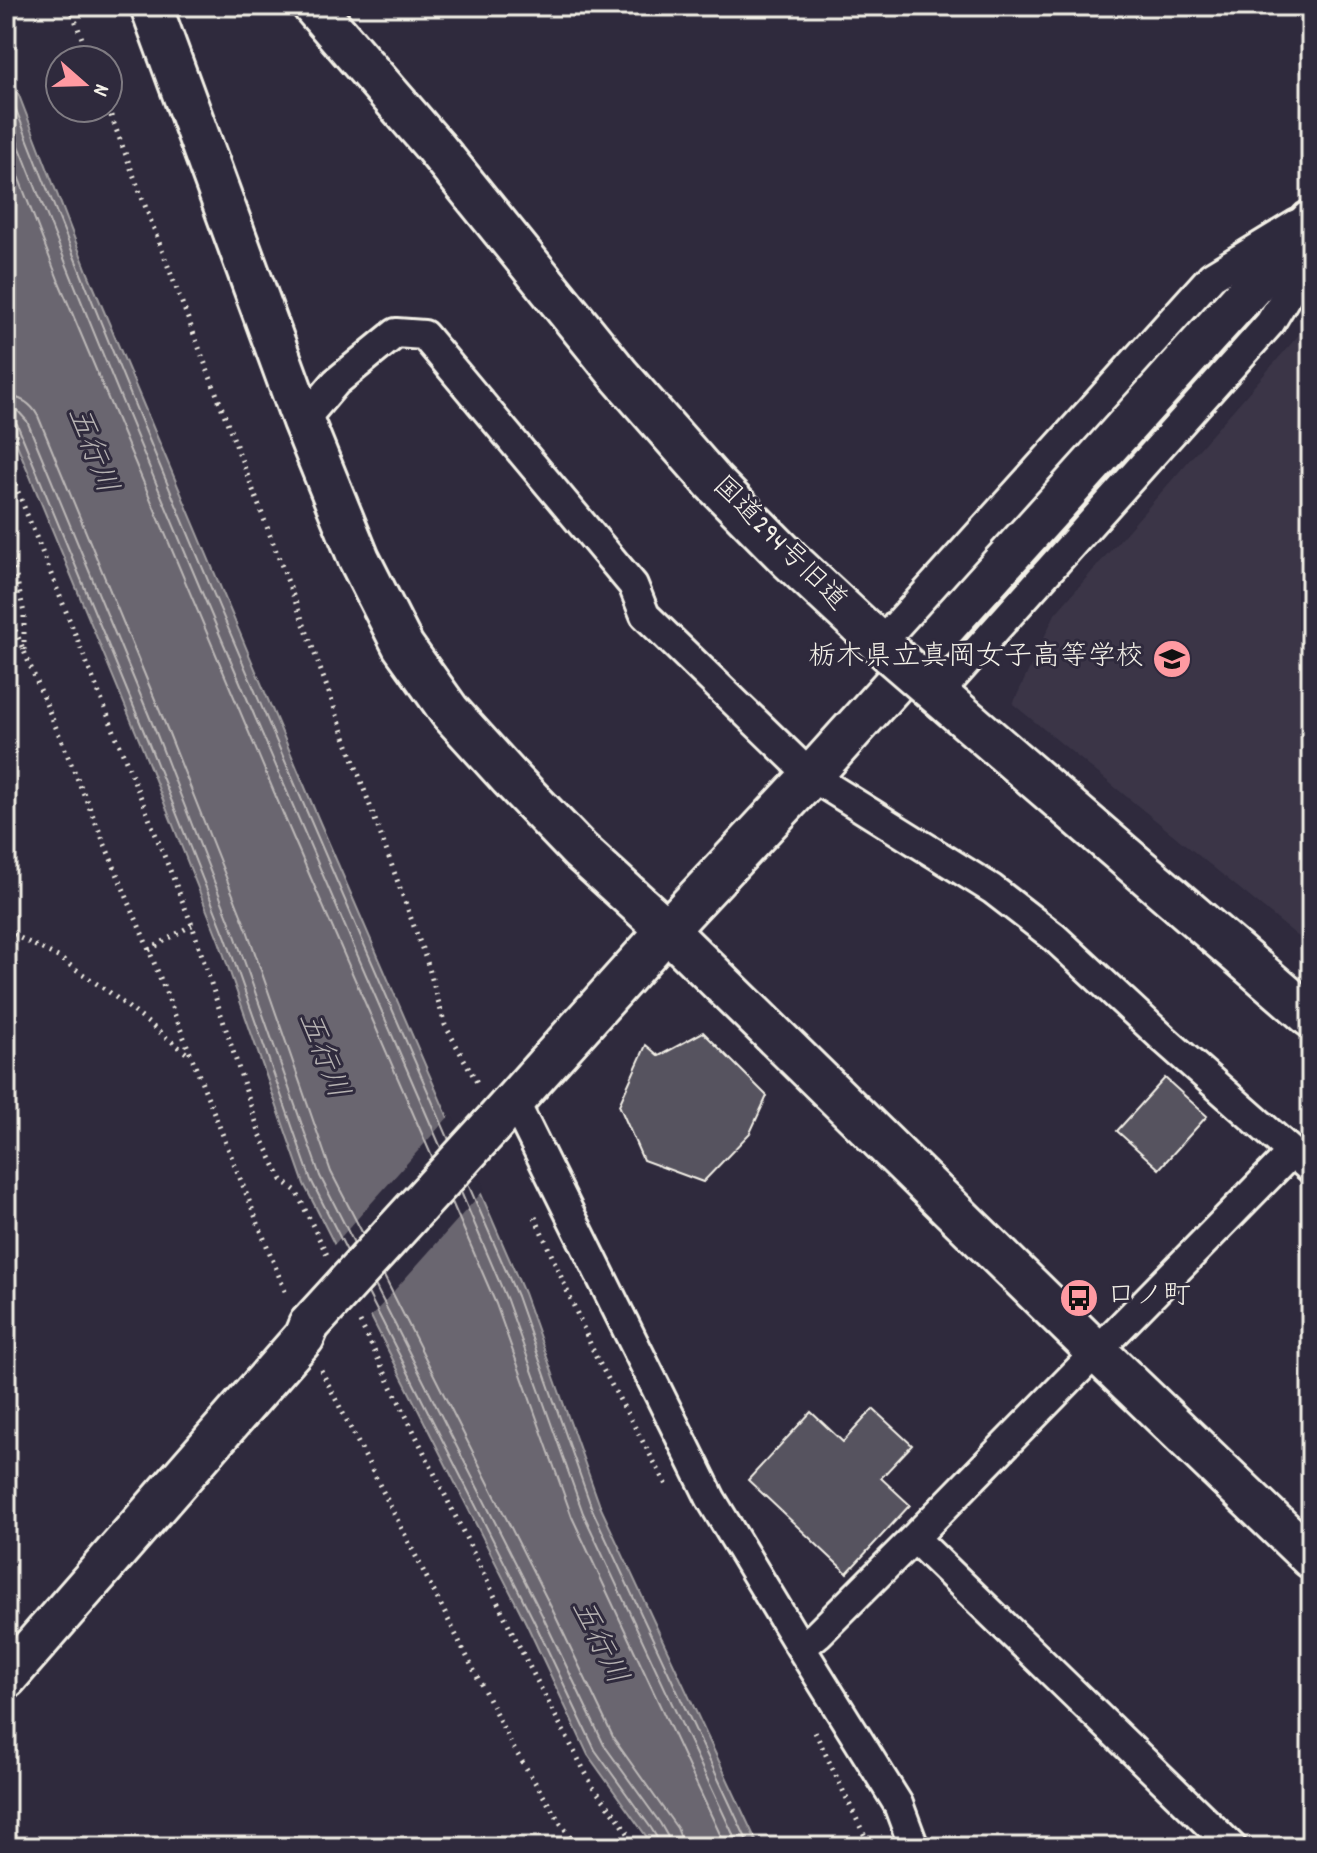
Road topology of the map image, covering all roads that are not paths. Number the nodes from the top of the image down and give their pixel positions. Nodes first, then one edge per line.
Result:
1 (313, 6) edge
2 (157, 16) edge
3 (1311, 215) edge
4 (1311, 221) edge
5 (1311, 245) edge
6 (303, 421) junction
7 (886, 649) junction
8 (933, 690) junction
9 (811, 776) junction
10 (667, 930) junction
11 (1311, 1017) edge
12 (495, 1105) junction
13 (1301, 1160) edge
14 (1096, 1351) junction
15 (914, 1538) junction
16 (1311, 1558) edge
17 (801, 1648) junction
18 (6, 1678) edge
19 (914, 1847) edge
20 (1232, 1847) edge

1 - 7 street, 国道294号旧道
2 - 6 street
3 - 7 street
4 - 9 street
5 - 8 street
6 - 9 street
6 - 10 street
7 - 8 street, 国道294号旧道, bridge
8 - 11 street, 国道294号旧道
9 - 10 street
9 - 13 street
10 - 12 street
10 - 14 street
12 - 17 street
12 - 18 street, bridge
13 - 14 street
14 - 15 street
14 - 16 street
15 - 17 street
15 - 20 street
17 - 19 street

